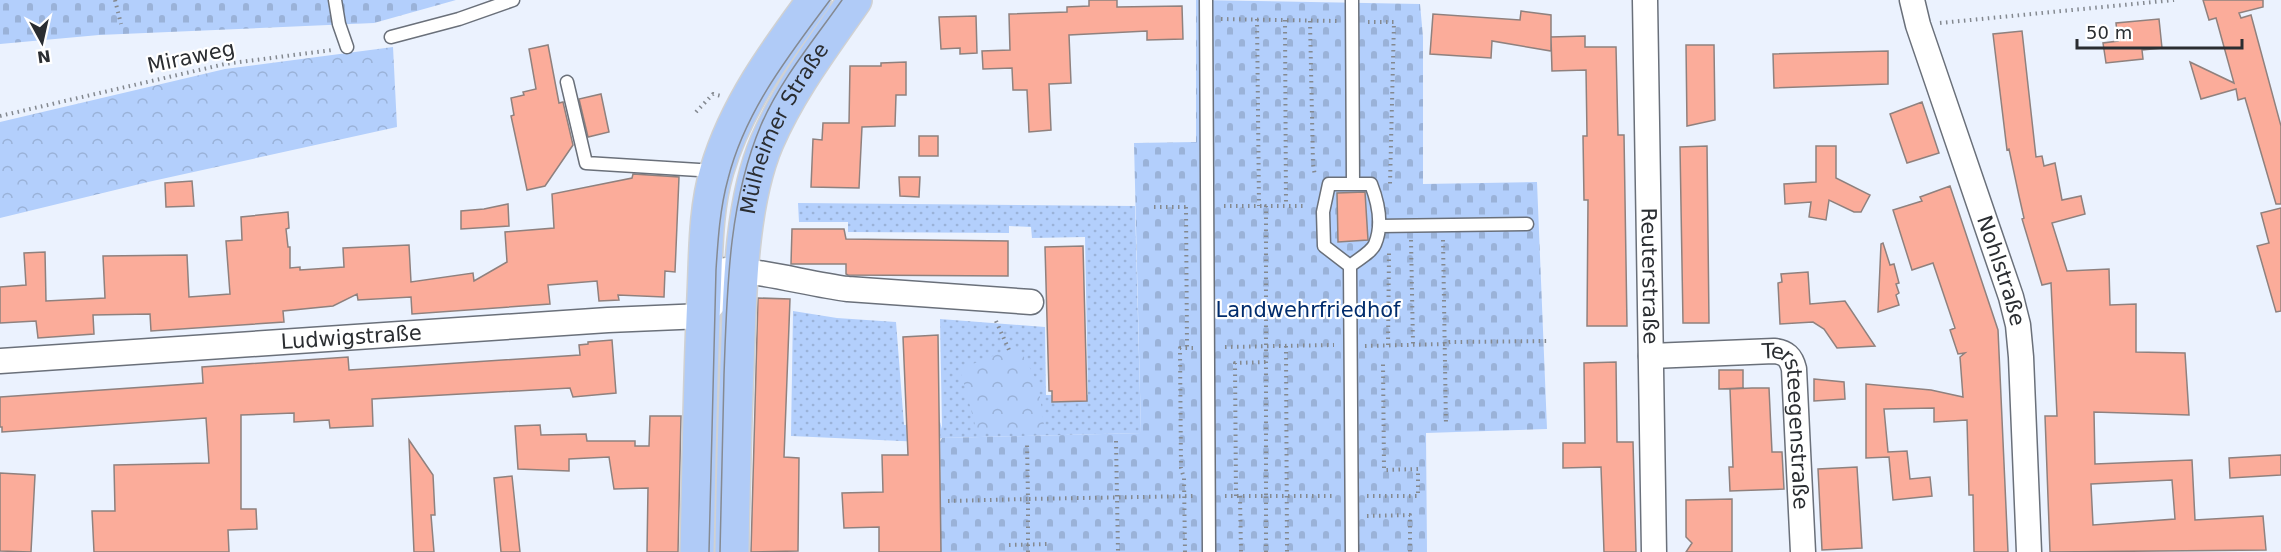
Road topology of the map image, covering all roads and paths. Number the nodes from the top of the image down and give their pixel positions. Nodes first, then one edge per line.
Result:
1 (115, 0) edge
2 (335, 0) edge
3 (513, 0) edge
4 (814, 0) edge
5 (855, 0) edge
6 (1206, 0) edge
7 (1352, 0) edge
8 (1645, 0) edge
9 (1912, 0) edge
10 (2174, 0) edge
11 (1206, 19) junction
12 (1257, 19) junction
13 (1285, 20) junction
14 (1310, 21) junction
15 (1353, 22) junction
16 (122, 24) dead end
17 (1918, 25) junction
18 (391, 37) dead end
19 (347, 47) joint
20 (567, 82) dead end
21 (0, 116) edge
22 (716, 171) junction
23 (1317, 181) dead end
24 (1353, 184) junction
25 (1371, 184) junction
26 (1259, 206) dead end
27 (1286, 206) dead end
28 (1186, 207) dead end
29 (1527, 224) dead end
30 (1384, 225) junction
31 (1410, 225) junction
32 (1443, 225) junction
33 (1350, 266) junction
34 (705, 269) junction
35 (741, 271) junction
36 (1031, 302) dead end
37 (703, 316) junction
38 (1413, 344) dead end
39 (1388, 345) dead end
40 (1286, 346) dead end
41 (1180, 348) dead end
42 (1187, 348) dead end
43 (1651, 356) junction
44 (0, 361) edge
45 (1266, 362) dead end
46 (1446, 426) dead end
47 (1116, 441) dead end
48 (1027, 442) dead end
49 (1266, 496) dead end
50 (948, 501) dead end
51 (1352, 517) junction
52 (1048, 544) dead end
53 (1009, 545) dead end
54 (697, 552) edge
55 (732, 552) edge
56 (1118, 552) edge
57 (1185, 552) edge
58 (1209, 552) edge
59 (1241, 552) edge
60 (1266, 552) edge
61 (1287, 552) edge
62 (1352, 552) edge
63 (1410, 552) edge
64 (1654, 552) edge
65 (1803, 552) edge
66 (2029, 552) edge

1 - 16 path
2 - 19 lane
3 - 18 lane
4 - 22 main road, Mülheimer Straße
5 - 35 main road, Mülheimer Straße
6 - 11 lane
7 - 15 lane
8 - 43 street, Reuterstraße
9 - 17 street, Nohlstraße
10 - 17 path
11 - 12 path
11 - 58 lane
12 - 13 path
12 - 26 path
13 - 14 path
13 - 27 path
14 - 15 path
14 - 23 path
15 - 24 lane
15 - 25 path
17 - 66 street, Nohlstraße
19 - 21 path, Miraweg
20 - 22 lane
22 - 34 main road, Mülheimer Straße
24 - 25 lane
24 - 33 lane
25 - 30 lane
28 - 42 path
29 - 32 lane
30 - 31 lane
30 - 33 lane
30 - 39 path
31 - 32 lane
31 - 38 path
32 - 46 path
33 - 51 lane
34 - 35 street
34 - 37 main road, Mülheimer Straße
35 - 36 street
35 - 37 street
35 - 55 main road, Mülheimer Straße
37 - 44 street, Ludwigstraße
37 - 54 main road, Mülheimer Straße
40 - 61 path
41 - 57 path
43 - 64 street, Reuterstraße
43 - 65 street, Tersteegenstraße
45 - 59 path
47 - 56 path
48 - 50 path
49 - 60 path
51 - 62 lane
51 - 63 path
52 - 53 path

